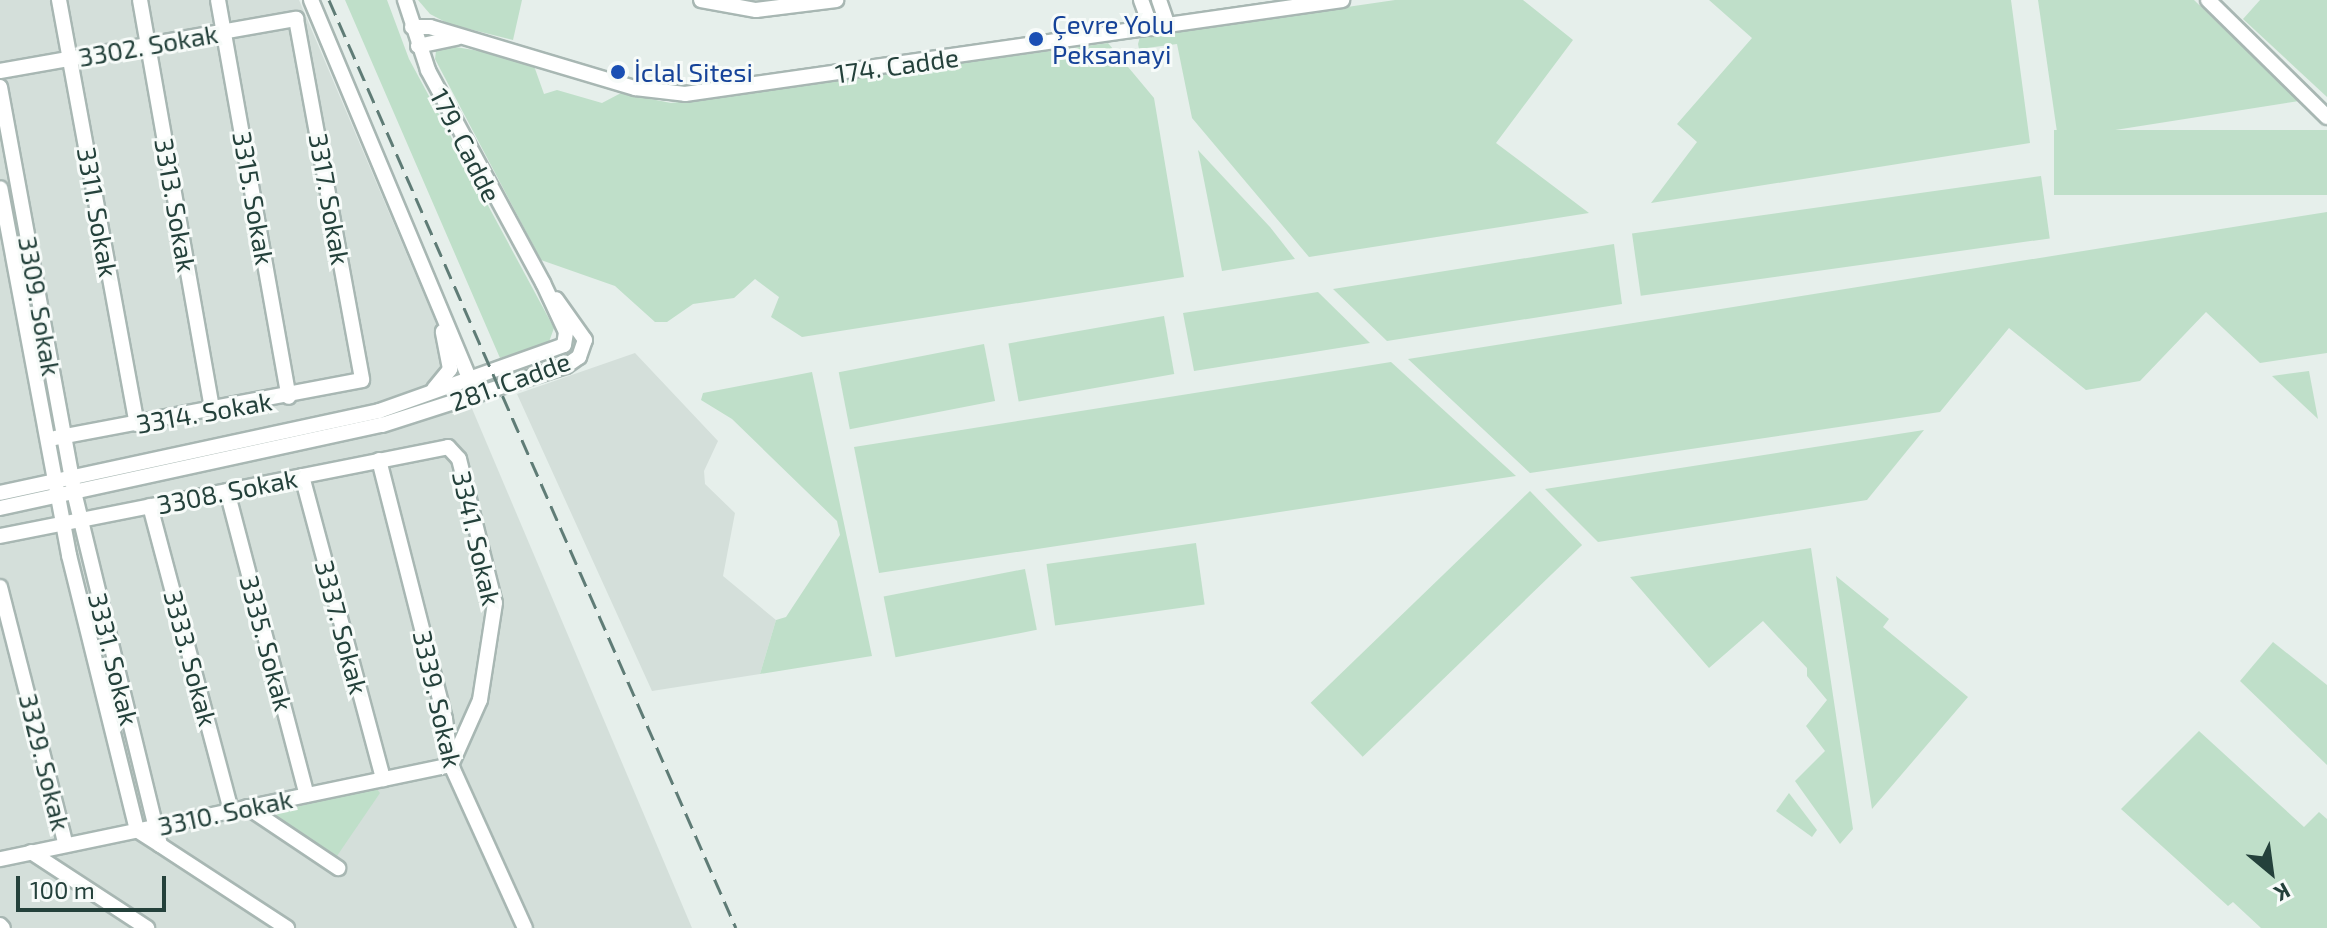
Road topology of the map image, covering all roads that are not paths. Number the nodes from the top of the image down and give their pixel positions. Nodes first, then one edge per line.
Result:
1 (59, 0) edge
2 (140, 0) edge
3 (218, 0) edge
4 (311, 0) edge
5 (405, 0) edge
6 (701, 0) edge
7 (836, 0) edge
8 (1141, 0) edge
9 (1159, 0) edge
10 (1342, 0) edge
11 (2208, 0) edge
12 (296, 19) joint
13 (1168, 26) junction
14 (412, 27) junction
15 (1151, 28) junction
16 (223, 32) junction
17 (457, 38) junction
18 (148, 45) junction
19 (418, 46) junction
20 (70, 59) junction
21 (0, 71) edge
22 (0, 87) edge
23 (2327, 117) edge
24 (0, 188) edge
25 (543, 283) junction
26 (437, 309) junction
27 (470, 379) junction
28 (362, 380) joint
29 (476, 395) junction
30 (426, 396) junction
31 (289, 397) junction
32 (212, 410) junction
33 (137, 424) junction
34 (63, 437) junction
35 (45, 440) junction
36 (453, 449) joint
37 (379, 460) junction
38 (302, 476) junction
39 (72, 485) junction
40 (54, 488) junction
41 (227, 491) junction
42 (0, 493) edge
43 (150, 506) junction
44 (0, 508) edge
45 (80, 520) junction
46 (61, 524) junction
47 (0, 536) edge
48 (0, 587) edge
49 (451, 765) junction
50 (383, 779) junction
51 (307, 795) junction
52 (247, 807) junction
53 (231, 811) junction
54 (156, 826) junction
55 (137, 830) junction
56 (66, 845) junction
57 (160, 845) junction
58 (31, 852) junction
59 (0, 859) edge
60 (338, 868) dead end
61 (147, 928) edge
62 (287, 928) edge
63 (525, 928) edge

1 - 20 street, 3311. Sokak
2 - 18 street, 3313. Sokak
3 - 16 street, 3315. Sokak
4 - 26 street
5 - 14 street, 179. Cadde
6 - 7 street
8 - 15 street
9 - 13 street
10 - 13 street, 174. Cadde
11 - 23 street
12 - 16 street, 3302. Sokak
12 - 28 street, 3317. Sokak
13 - 15 street, 174. Cadde
14 - 17 street, 174. Cadde
14 - 19 street, 179. Cadde
15 - 17 street, 174. Cadde
16 - 18 street, 3302. Sokak
16 - 31 street, 3315. Sokak
17 - 19 street
18 - 20 street, 3302. Sokak
18 - 32 street, 3313. Sokak
19 - 25 street, 179. Cadde
20 - 21 street, 3302. Sokak
20 - 33 street, 3311. Sokak
22 - 34 street, 3309. Sokak
24 - 35 street, 3309. Sokak
25 - 27 street, 281. Cadde
25 - 29 street, 281. Cadde
26 - 27 street
26 - 30 street
27 - 29 street
27 - 30 street, 281. Cadde
28 - 31 street, 3314. Sokak
29 - 39 street, 281. Cadde
30 - 39 street, 281. Cadde
31 - 32 street, 3314. Sokak
32 - 33 street, 3314. Sokak
33 - 34 street, 3314. Sokak
34 - 35 street, 3314. Sokak
34 - 39 street, 3309. Sokak
35 - 40 street, 3309. Sokak
36 - 37 street, 3308. Sokak
36 - 49 street, 3341. Sokak
37 - 38 street, 3308. Sokak
37 - 49 street, 3339. Sokak
38 - 41 street, 3308. Sokak
38 - 50 street, 3337. Sokak
39 - 40 street, 281. Cadde
39 - 45 street, 3331. Sokak
40 - 42 street, 281. Cadde
40 - 44 street, 281. Cadde
40 - 46 street, 3331. Sokak
41 - 43 street, 3308. Sokak
41 - 51 street, 3335. Sokak
43 - 45 street, 3308. Sokak
43 - 53 street, 3333. Sokak
45 - 46 street, 3308. Sokak
45 - 54 street, 3331. Sokak
46 - 47 street, 3308. Sokak
46 - 55 street, 3331. Sokak
48 - 56 street, 3329. Sokak
49 - 50 street, 3310. Sokak
49 - 63 street, 3339. Sokak
50 - 51 street, 3310. Sokak
51 - 52 street, 3310. Sokak
52 - 53 street, 3310. Sokak
52 - 60 street
53 - 54 street, 3310. Sokak
54 - 55 street, 3310. Sokak
54 - 57 street, 3331. Sokak
55 - 56 street, 3310. Sokak
55 - 57 street
56 - 58 street, 3310. Sokak
57 - 62 street
58 - 59 street, 3310. Sokak
58 - 61 street

